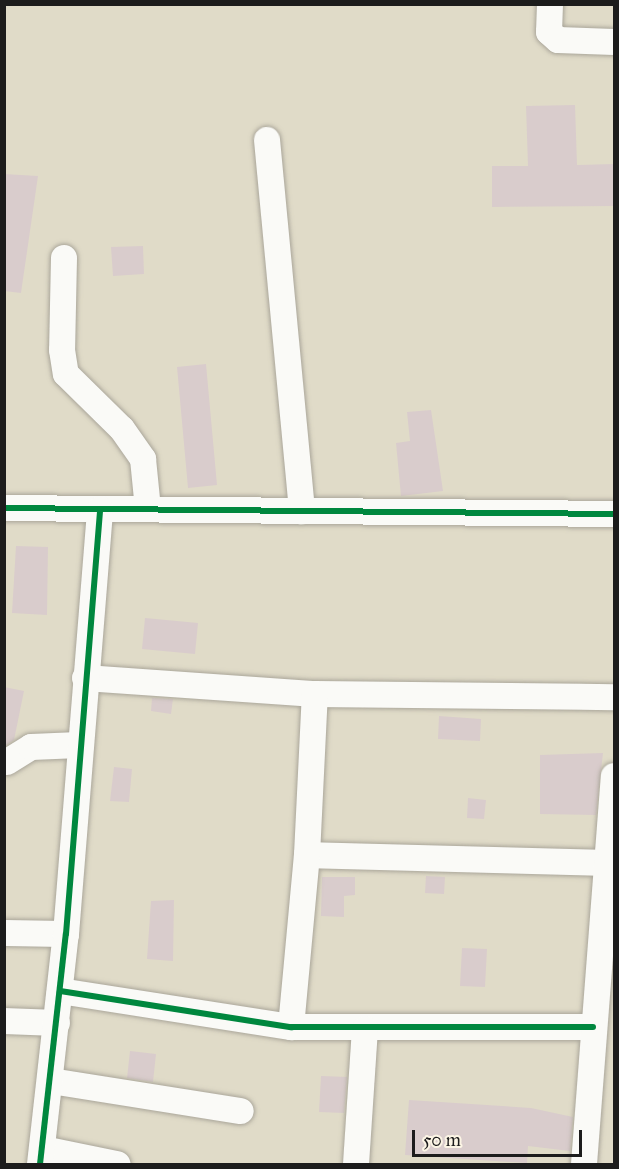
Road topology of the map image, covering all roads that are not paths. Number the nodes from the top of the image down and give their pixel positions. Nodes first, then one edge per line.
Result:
1 (550, 4) edge
2 (615, 42) edge
3 (267, 140) dead end
4 (64, 258) dead end
5 (4, 508) edge
6 (100, 509) junction
7 (148, 509) junction
8 (302, 511) junction
9 (615, 514) edge
10 (85, 678) junction
11 (315, 694) junction
12 (615, 697) edge
13 (79, 746) junction
14 (7, 762) dead end
15 (615, 776) edge
16 (307, 855) junction
17 (605, 863) junction
18 (4, 933) edge
19 (66, 934) junction
20 (60, 992) junction
21 (4, 1021) edge
22 (57, 1023) junction
23 (291, 1027) junction
24 (593, 1027) junction
25 (365, 1029) junction
26 (51, 1081) junction
27 (241, 1112) dead end
28 (41, 1157) edge
29 (117, 1164) edge
30 (356, 1164) edge
31 (584, 1164) edge

1 - 2 street
3 - 8 street
4 - 7 street
5 - 6 street
6 - 7 street
6 - 10 street
7 - 8 street
8 - 9 street
10 - 11 street
10 - 13 street
11 - 12 street
11 - 16 street
13 - 14 street
13 - 19 street
15 - 17 street
16 - 17 street
16 - 23 street
17 - 24 street
18 - 19 street
19 - 20 street
20 - 22 street
20 - 23 street
21 - 22 street
22 - 26 street
23 - 25 street
24 - 25 street
24 - 31 street
25 - 30 street
26 - 27 street
26 - 28 street
28 - 29 street

